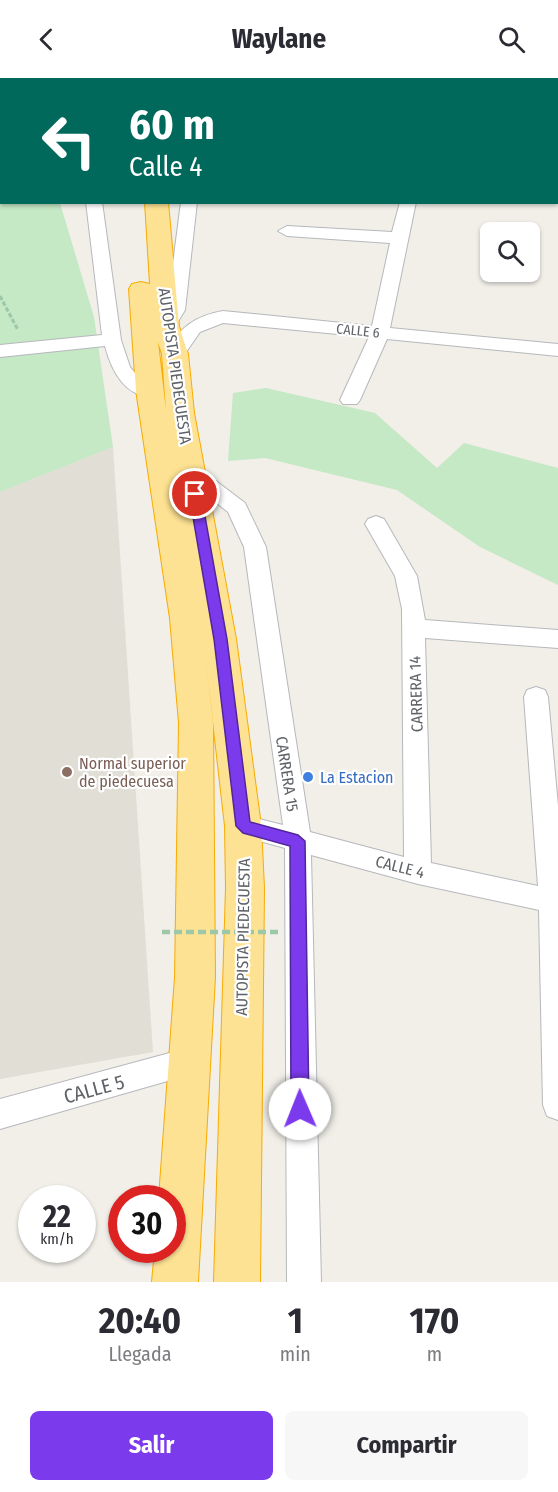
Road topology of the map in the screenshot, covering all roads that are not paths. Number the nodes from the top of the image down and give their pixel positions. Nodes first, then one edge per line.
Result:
1 (94, 204) edge
2 (136, 204) edge
3 (156, 204) edge
4 (189, 204) edge
5 (408, 204) edge
6 (287, 231) dead end
7 (399, 238) junction
8 (380, 333) junction
9 (112, 340) junction
10 (170, 340) junction
11 (558, 350) edge
12 (0, 351) edge
13 (150, 390) junction
14 (350, 400) dead end
15 (192, 473) junction
16 (376, 524) dead end
17 (413, 628) junction
18 (558, 639) edge
19 (536, 697) dead end
20 (243, 826) junction
21 (298, 841) junction
22 (418, 872) junction
23 (555, 902) edge
24 (188, 1062) junction
25 (558, 1105) edge
26 (0, 1114) edge
27 (175, 1282) edge
28 (237, 1282) edge
29 (304, 1282) edge

1 - 9 street
2 - 13 highway, AUTOPISTA PIEDECUESTA
3 - 10 highway, AUTOPISTA PIEDECUESTA
4 - 10 street
5 - 7 street
6 - 7 street
7 - 8 street
8 - 10 street, CALLE 6
8 - 11 street, CALLE 6
8 - 14 street
9 - 12 street
9 - 13 street
10 - 15 highway, AUTOPISTA PIEDECUESTA
13 - 24 highway, AUTOPISTA PIEDECUESTA
15 - 20 highway, AUTOPISTA PIEDECUESTA
15 - 21 street, CARRERA 15
16 - 17 street, CARRERA 14
17 - 18 street
17 - 22 street, CARRERA 14
19 - 23 street
20 - 21 street, CALLE 4
20 - 28 highway, AUTOPISTA PIEDECUESTA
21 - 22 street, CALLE 4
21 - 29 street, CARRERA 15
22 - 23 street, CALLE 4
23 - 25 street
24 - 26 street, CALLE 5
24 - 27 highway, AUTOPISTA PIEDECUESTA

